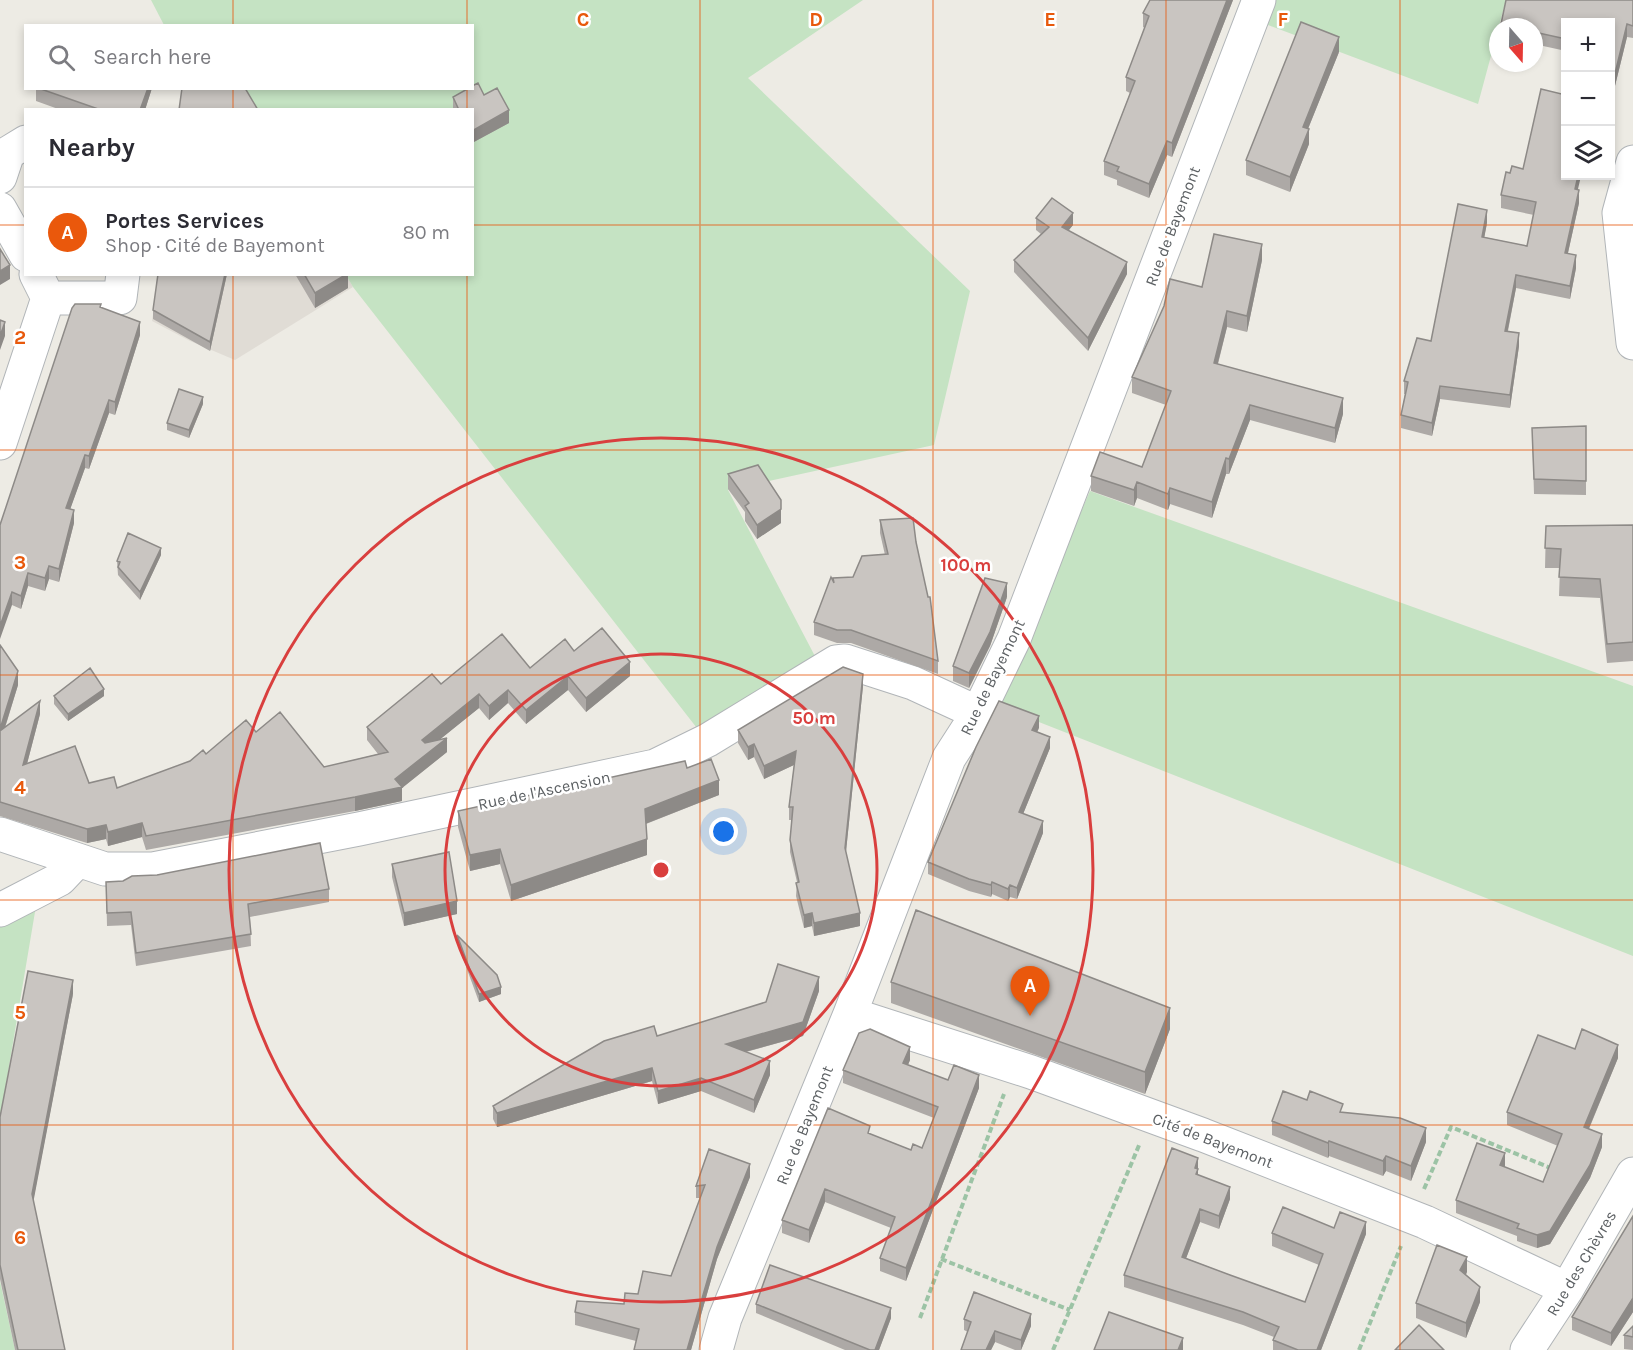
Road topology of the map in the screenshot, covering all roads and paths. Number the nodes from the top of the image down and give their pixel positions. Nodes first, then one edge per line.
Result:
1 (1259, 0) edge
2 (24, 143) edge
3 (1633, 162) edge
4 (0, 177) edge
5 (0, 209) edge
6 (24, 251) edge
7 (123, 276) edge
8 (42, 286) edge
9 (1633, 343) edge
10 (0, 443) edge
11 (978, 713) junction
12 (0, 834) edge
13 (78, 860) junction
14 (0, 910) edge
15 (850, 1014) junction
16 (1014, 1068) junction
17 (1152, 1116) junction
18 (1557, 1171) edge
19 (1633, 1174) edge
20 (1412, 1217) junction
21 (941, 1259) junction
22 (1567, 1289) junction
23 (1070, 1310) junction
24 (920, 1318) dead end
25 (716, 1350) edge
26 (1053, 1350) edge
27 (1359, 1350) edge
28 (1527, 1350) edge

1 - 11 street, Rue de Bayemont
2 - 4 street
3 - 9 street
5 - 6 street
7 - 8 street
8 - 10 street
11 - 13 street, Rue de l'Ascension
11 - 15 street, Rue de Bayemont
12 - 13 street, Rue de l'Ascension
13 - 14 street
15 - 16 street, Cité de Bayemont
15 - 25 street, Rue de Bayemont
16 - 17 street, Cité de Bayemont
16 - 21 path
17 - 20 street, Cité de Bayemont
17 - 23 path
18 - 20 path
19 - 22 street, Rue des Chèvres
20 - 22 street, Cité de Bayemont
20 - 27 path
21 - 23 path
21 - 24 path
22 - 28 street, Rue des Chèvres
23 - 26 path

